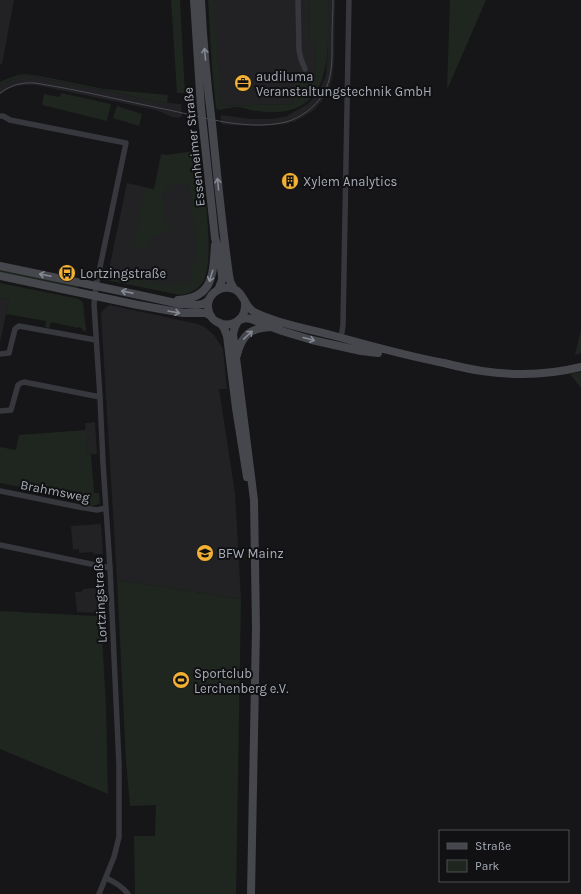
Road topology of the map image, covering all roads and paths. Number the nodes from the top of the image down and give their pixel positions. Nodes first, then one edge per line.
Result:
1 (194, 0) edge
2 (201, 0) edge
3 (298, 0) edge
4 (349, 0) edge
5 (305, 69) dead end
6 (0, 116) edge
7 (216, 238) junction
8 (0, 266) edge
9 (0, 276) edge
10 (96, 286) junction
11 (234, 289) junction
12 (218, 290) junction
13 (95, 296) junction
14 (157, 299) junction
15 (209, 300) junction
16 (245, 303) junction
17 (211, 316) junction
18 (239, 320) junction
19 (220, 323) junction
20 (272, 327) junction
21 (341, 338) junction
22 (96, 340) junction
23 (0, 354) edge
24 (411, 356) junction
25 (236, 358) junction
26 (581, 367) edge
27 (100, 397) junction
28 (0, 411) edge
29 (0, 491) edge
30 (106, 508) junction
31 (255, 535) junction
32 (0, 545) edge
33 (110, 568) junction
34 (106, 878) junction
35 (99, 894) edge
36 (128, 894) edge
37 (251, 894) edge

1 - 7 main road, Essenheimer Straße
11 -> 2 main road, Essenheimer Straße
3 - 5 street
4 - 21 street
6 - 10 street, Lortzingstraße
7 - 12 main road, Essenheimer Straße
7 -> 14 main road
10 -> 8 main road
9 - 13 main road
10 - 13 street, Lortzingstraße
14 -> 10 main road
11 - 12 main road
11 - 16 main road
12 - 15 main road
13 -> 17 main road
13 - 22 street, Lortzingstraße
14 - 15 main road
15 - 17 main road
16 - 18 main road
16 - 21 main road
17 - 19 main road
18 - 19 main road
18 - 20 main road
18 - 25 main road
19 - 31 main road
20 -> 24 main road
25 -> 20 main road
21 - 24 main road
22 - 23 street
22 - 27 street, Lortzingstraße
24 - 26 main road
25 - 31 main road
27 - 28 street
27 - 30 street, Lortzingstraße
29 - 30 street, Brahmsweg
30 - 33 street, Lortzingstraße
31 - 37 main road
32 - 33 street
33 - 34 street, Lortzingstraße
34 - 35 street, Lortzingstraße
34 - 36 street

